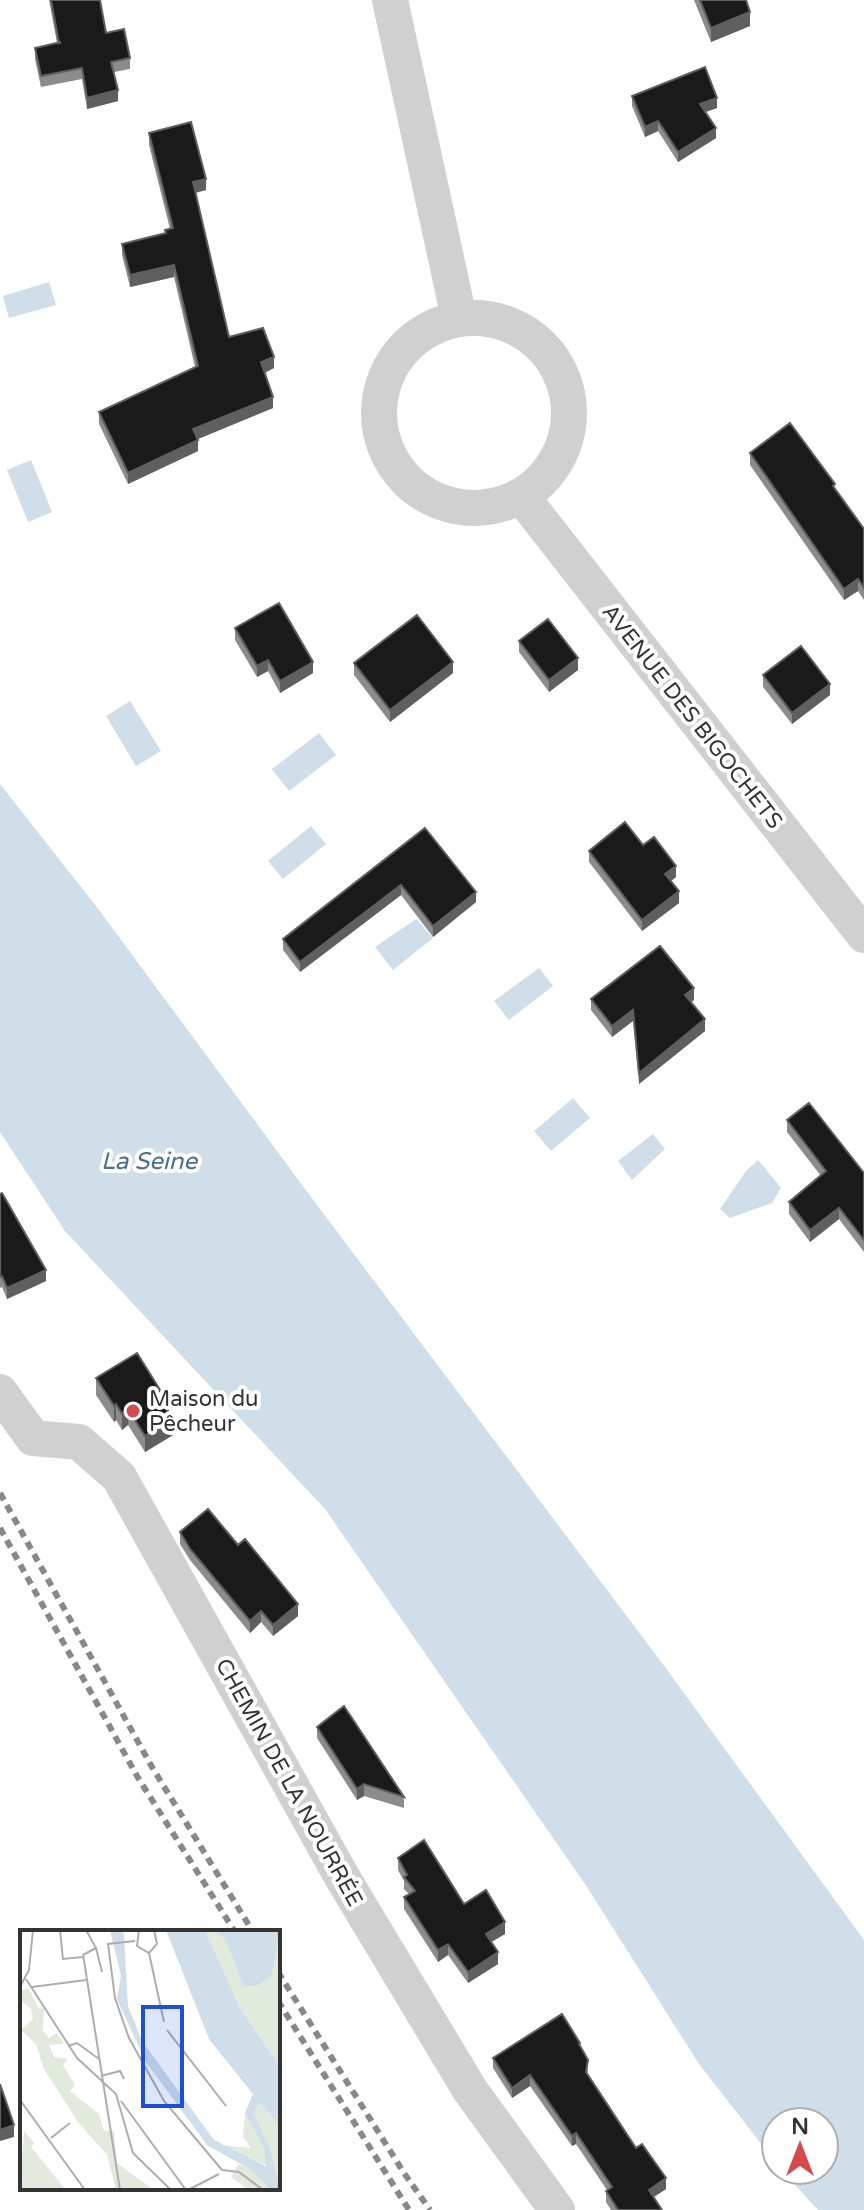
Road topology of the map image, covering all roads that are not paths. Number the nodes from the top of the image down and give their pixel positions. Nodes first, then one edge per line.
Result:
1 (390, 0) edge
2 (459, 318) junction
3 (522, 497) junction
4 (864, 935) edge
5 (0, 1392) edge
6 (557, 2210) edge

1 - 2 street
2 - 3 street
2 - 3 street
3 - 4 street, AVENUE DES BIGOCHETS
5 - 6 street, CHEMIN DE LA NOURRÉE

